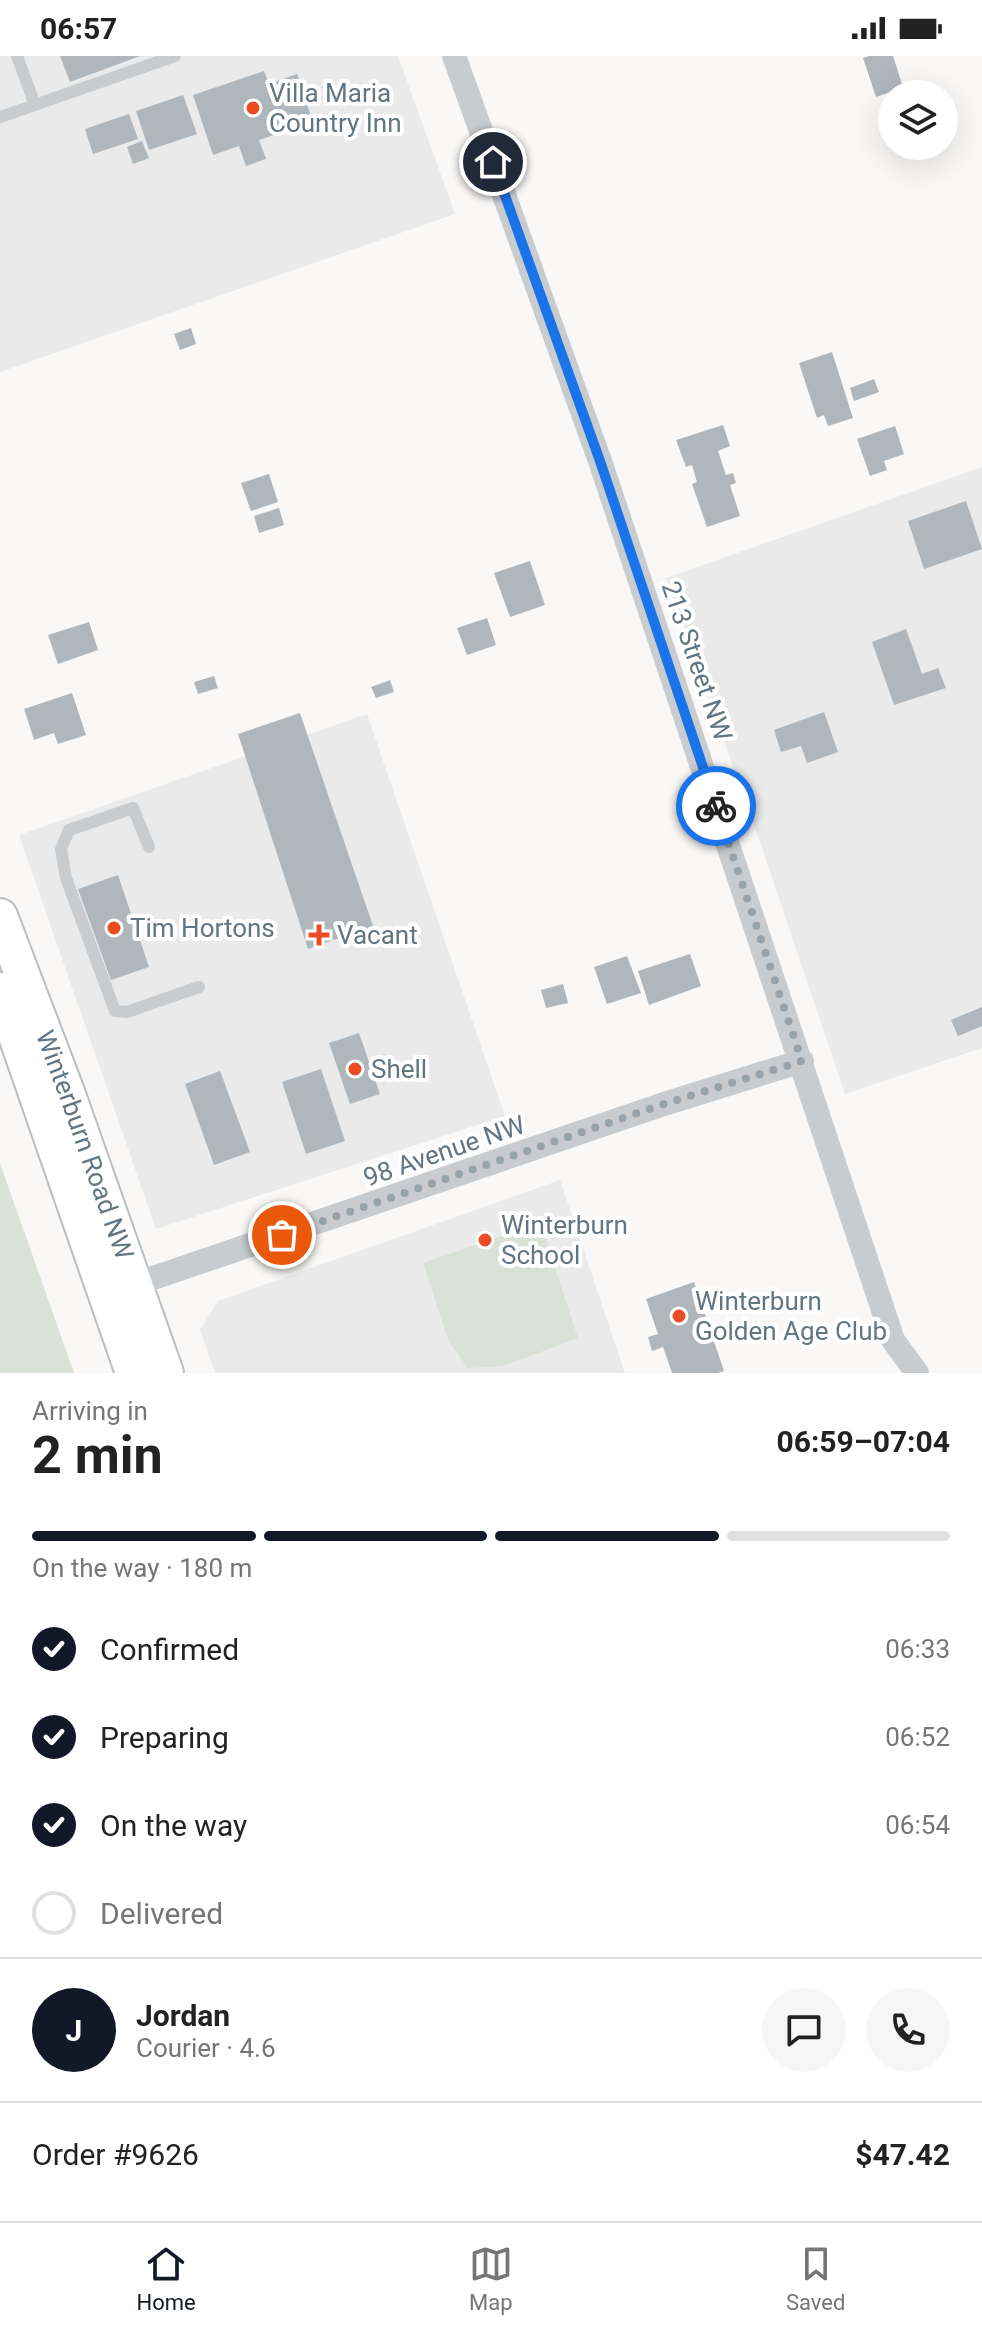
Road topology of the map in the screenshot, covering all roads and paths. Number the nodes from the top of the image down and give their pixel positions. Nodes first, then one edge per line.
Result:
1 (17, 56) edge
2 (175, 56) edge
3 (454, 56) edge
4 (35, 105) junction
5 (0, 117) edge
6 (149, 847) dead end
7 (0, 916) edge
8 (199, 987) dead end
9 (0, 990) edge
10 (802, 1061) junction
11 (120, 1290) junction
12 (133, 1373) edge
13 (166, 1373) edge
14 (917, 1373) edge

1 - 4 lane
2 - 4 lane
3 - 10 street, 213 Street NW
4 - 5 lane
6 - 8 lane
7 - 11 main road, Winterburn Road NW
9 - 11 main road, Winterburn Road NW
10 - 11 street, 98 Avenue NW
10 - 14 street, 213 Street NW
11 - 12 main road, Winterburn Road NW
11 - 13 main road, Winterburn Road NW

